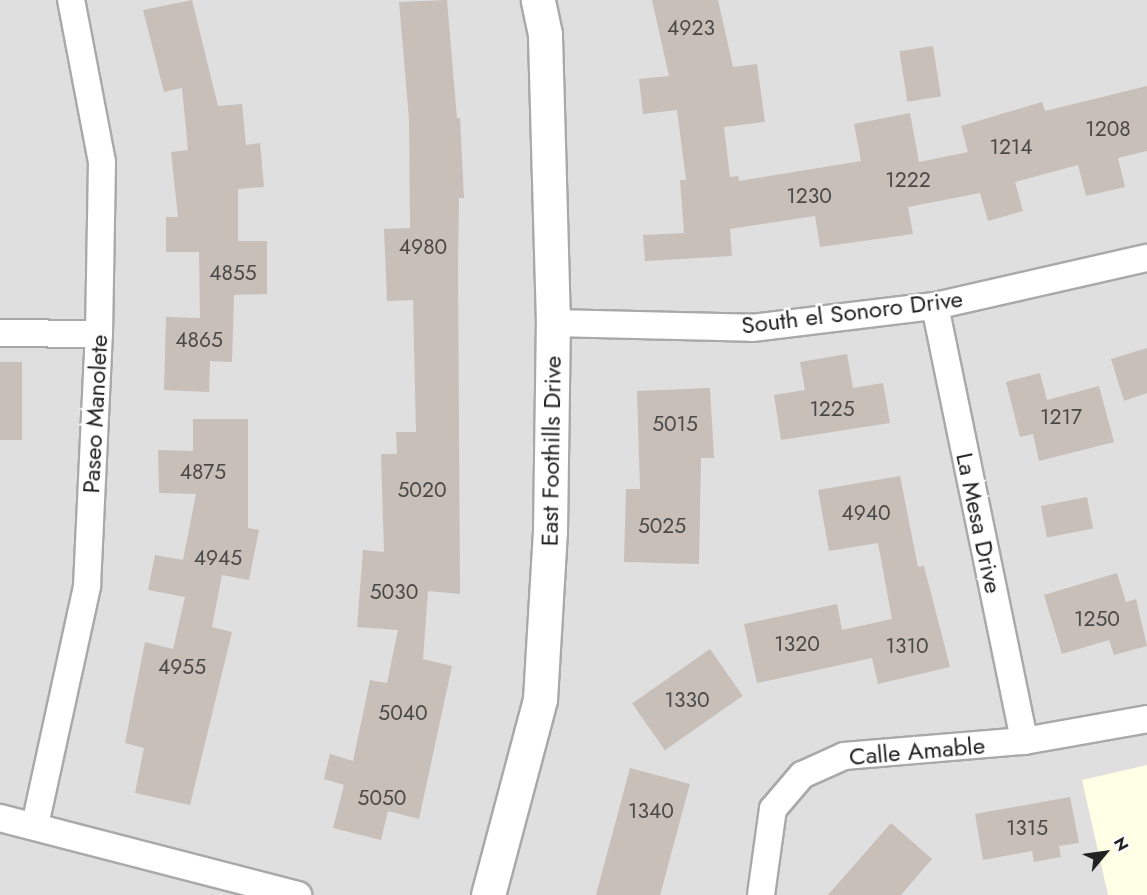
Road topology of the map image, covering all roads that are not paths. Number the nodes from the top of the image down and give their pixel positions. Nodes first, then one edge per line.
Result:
1 (71, 0) edge
2 (538, 0) edge
3 (1147, 258) edge
4 (935, 306) junction
5 (553, 323) junction
6 (0, 333) edge
7 (99, 334) junction
8 (1147, 719) edge
9 (1024, 741) junction
10 (0, 818) edge
11 (34, 825) junction
12 (298, 895) edge
13 (488, 895) edge
14 (761, 895) edge

1 - 7 street, Paseo Manolete
2 - 5 street, East Foothills Drive
3 - 4 street, South el Sonoro Drive
4 - 5 street, South el Sonoro Drive
4 - 9 street, La Mesa Drive
5 - 13 street, East Foothills Drive
6 - 7 street
7 - 11 street, Paseo Manolete
8 - 9 street, Calle Amable
9 - 14 street, Calle Amable
10 - 11 street
11 - 12 street

